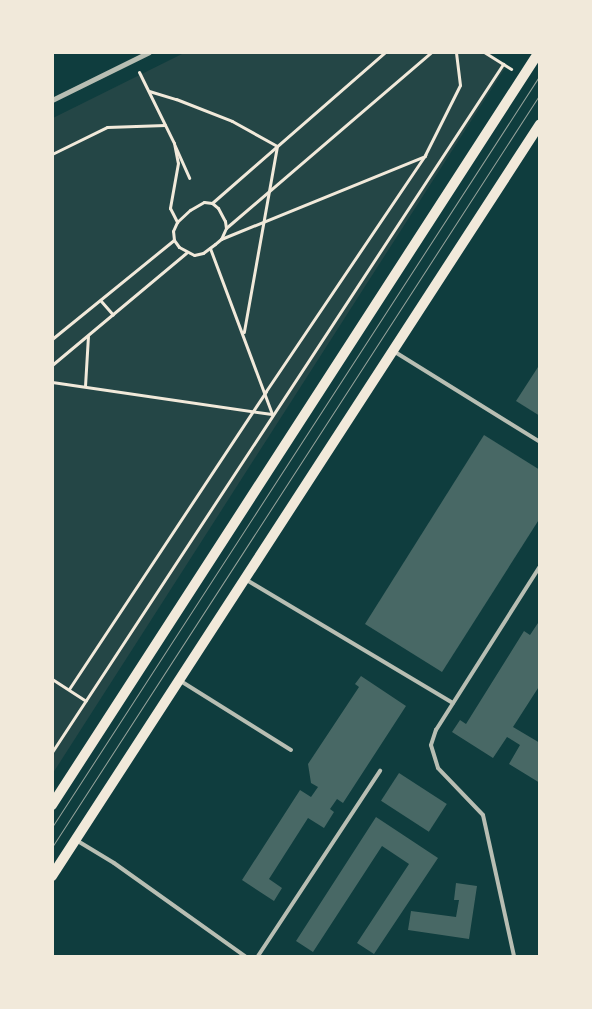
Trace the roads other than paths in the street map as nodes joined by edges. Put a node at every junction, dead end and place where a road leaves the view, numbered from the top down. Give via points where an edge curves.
1 (149, 52) edge
2 (539, 52) edge
3 (52, 100) edge
4 (540, 124) edge
5 (393, 351) junction
6 (540, 442) edge
7 (540, 566) edge
8 (245, 579) junction
9 (179, 680) junction
10 (452, 703) junction
11 (291, 750) dead end
12 (380, 771) dead end
13 (52, 805) edge
14 (76, 840) junction
15 (52, 876) edge
16 (245, 956) edge
17 (258, 956) edge
18 (514, 956) edge

1 - 3 street
2 - 13 main road
4 - 5 main road
5 - 6 lane
5 - 8 main road
7 - 10 lane
8 - 9 main road
8 - 10 lane
9 - 11 lane
9 - 14 main road
10 - 18 lane via 436,730 431,745 432,755 438,768 483,815
12 - 17 lane
14 - 15 main road
14 - 16 lane via 114,863

